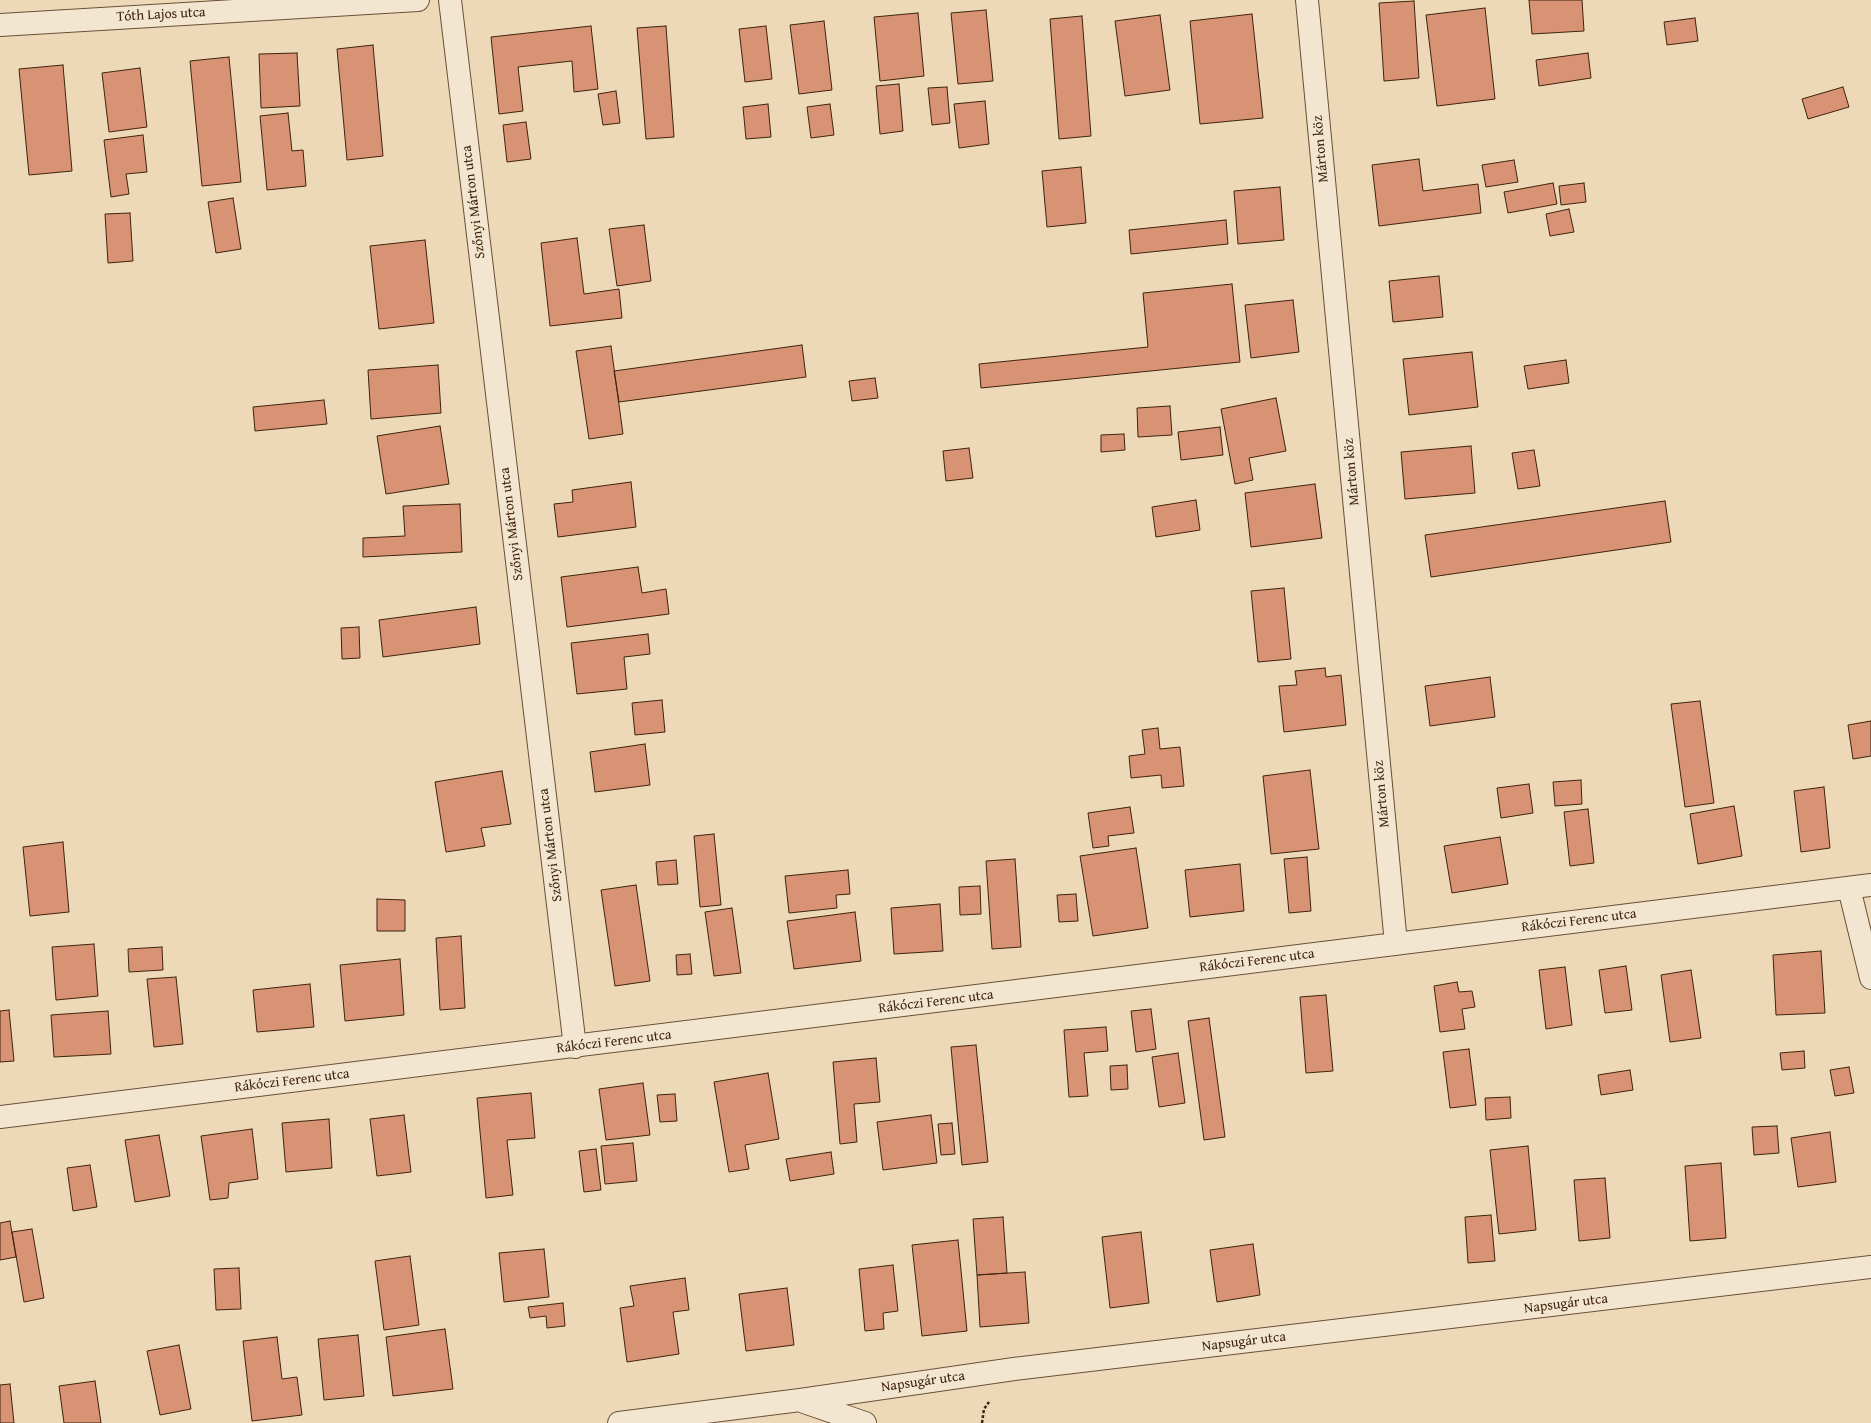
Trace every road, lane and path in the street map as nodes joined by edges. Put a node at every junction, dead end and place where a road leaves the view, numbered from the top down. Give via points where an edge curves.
1 (418, 0) edge
2 (450, 0) edge
3 (1307, 0) edge
4 (0, 25) edge
5 (1871, 886) edge
6 (1849, 888) junction
7 (1396, 944) junction
8 (1871, 978) edge
9 (575, 1047) junction
10 (0, 1117) edge
11 (1871, 1267) edge
12 (800, 1400) junction
13 (619, 1423) edge
14 (865, 1423) edge

1 - 4 street, Tóth Lajos utca
2 - 9 street, Szőnyi Márton utca
3 - 7 street, Márton köz
5 - 6 street, Rákóczi Ferenc utca
6 - 7 street, Rákóczi Ferenc utca
6 - 8 street
7 - 9 street, Rákóczi Ferenc utca
9 - 10 street, Rákóczi Ferenc utca
11 - 12 street, Napsugár utca via 1014,1369
12 - 13 street, Napsugár utca
12 - 14 street

